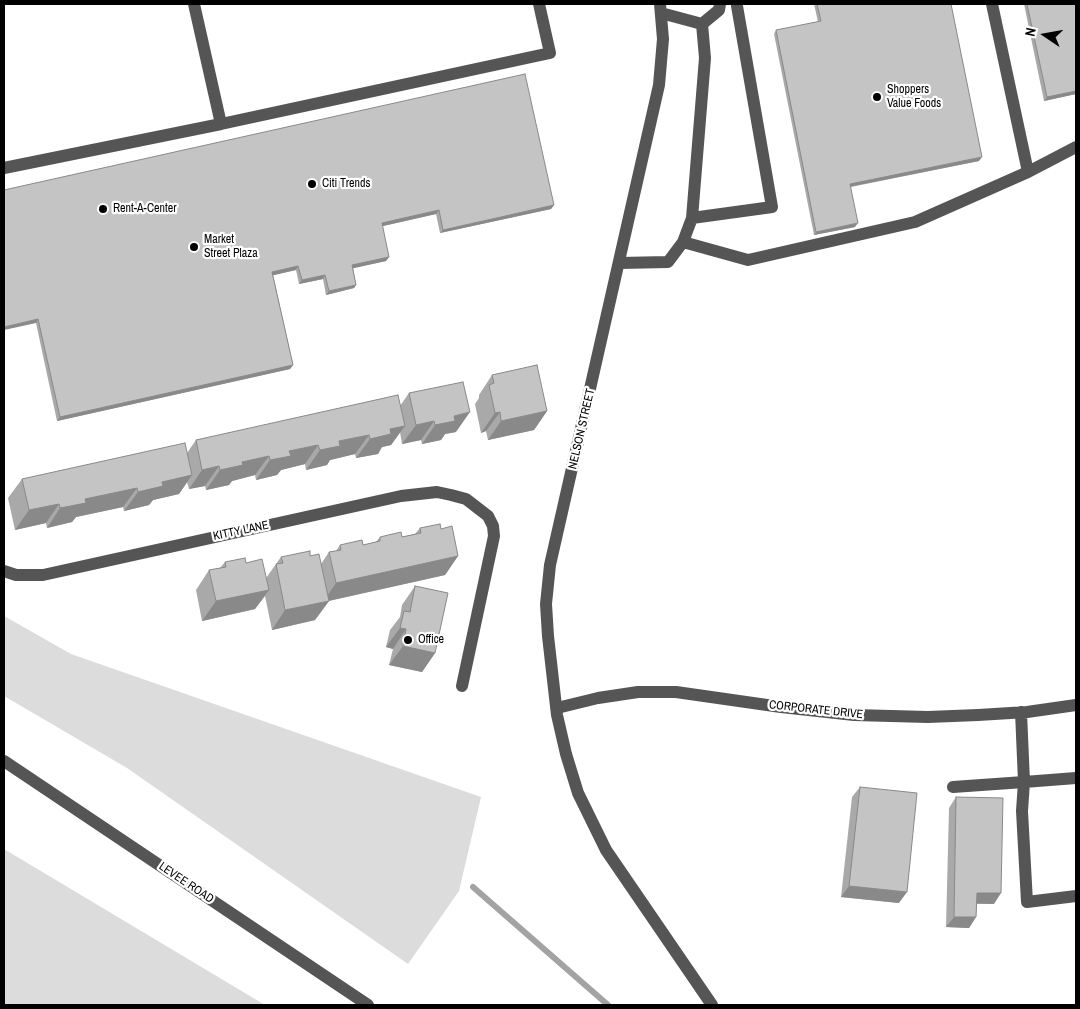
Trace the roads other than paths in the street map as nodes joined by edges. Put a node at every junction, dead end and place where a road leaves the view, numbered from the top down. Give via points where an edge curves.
1 (194, 4) edge
2 (539, 4) edge
3 (992, 4) edge
4 (741, 5) edge
5 (719, 7) edge
6 (660, 8) edge
7 (702, 24) junction
8 (221, 124) junction
9 (1076, 147) edge
10 (4, 168) edge
11 (1028, 172) junction
12 (692, 218) junction
13 (683, 242) junction
14 (620, 263) junction
15 (4, 571) edge
16 (462, 686) dead end
17 (1076, 705) edge
18 (557, 708) junction
19 (1021, 712) junction
20 (4, 761) edge
21 (1076, 778) edge
22 (1024, 782) junction
23 (953, 787) dead end
24 (1076, 896) edge
25 (368, 1005) edge
26 (712, 1005) edge

1 - 8 street
2 - 8 street via 550,53
3 - 11 street
4 - 5 street
4 - 12 street via 772,207
5 - 7 street
6 - 7 street
6 - 14 street, NELSON STREET via 663,39 659,85
7 - 12 street via 705,58
8 - 10 street
9 - 11 street
11 - 13 street via 915,222 748,260
12 - 13 street
13 - 14 street via 668,262
14 - 18 street, NELSON STREET via 550,565 547,628
15 - 16 street, KITTY LANE via 16,575 43,575 401,496 437,492 452,495 466,500 488,516 494,536
17 - 19 street, CORPORATE DRIVE
18 - 19 street, CORPORATE DRIVE via 638,692 676,692 854,715 928,717
18 - 26 street, NELSON STREET via 578,794 606,850
19 - 22 street
20 - 25 street, LEVEE ROAD
21 - 22 street
22 - 23 street
22 - 24 street via 1022,811 1027,902

